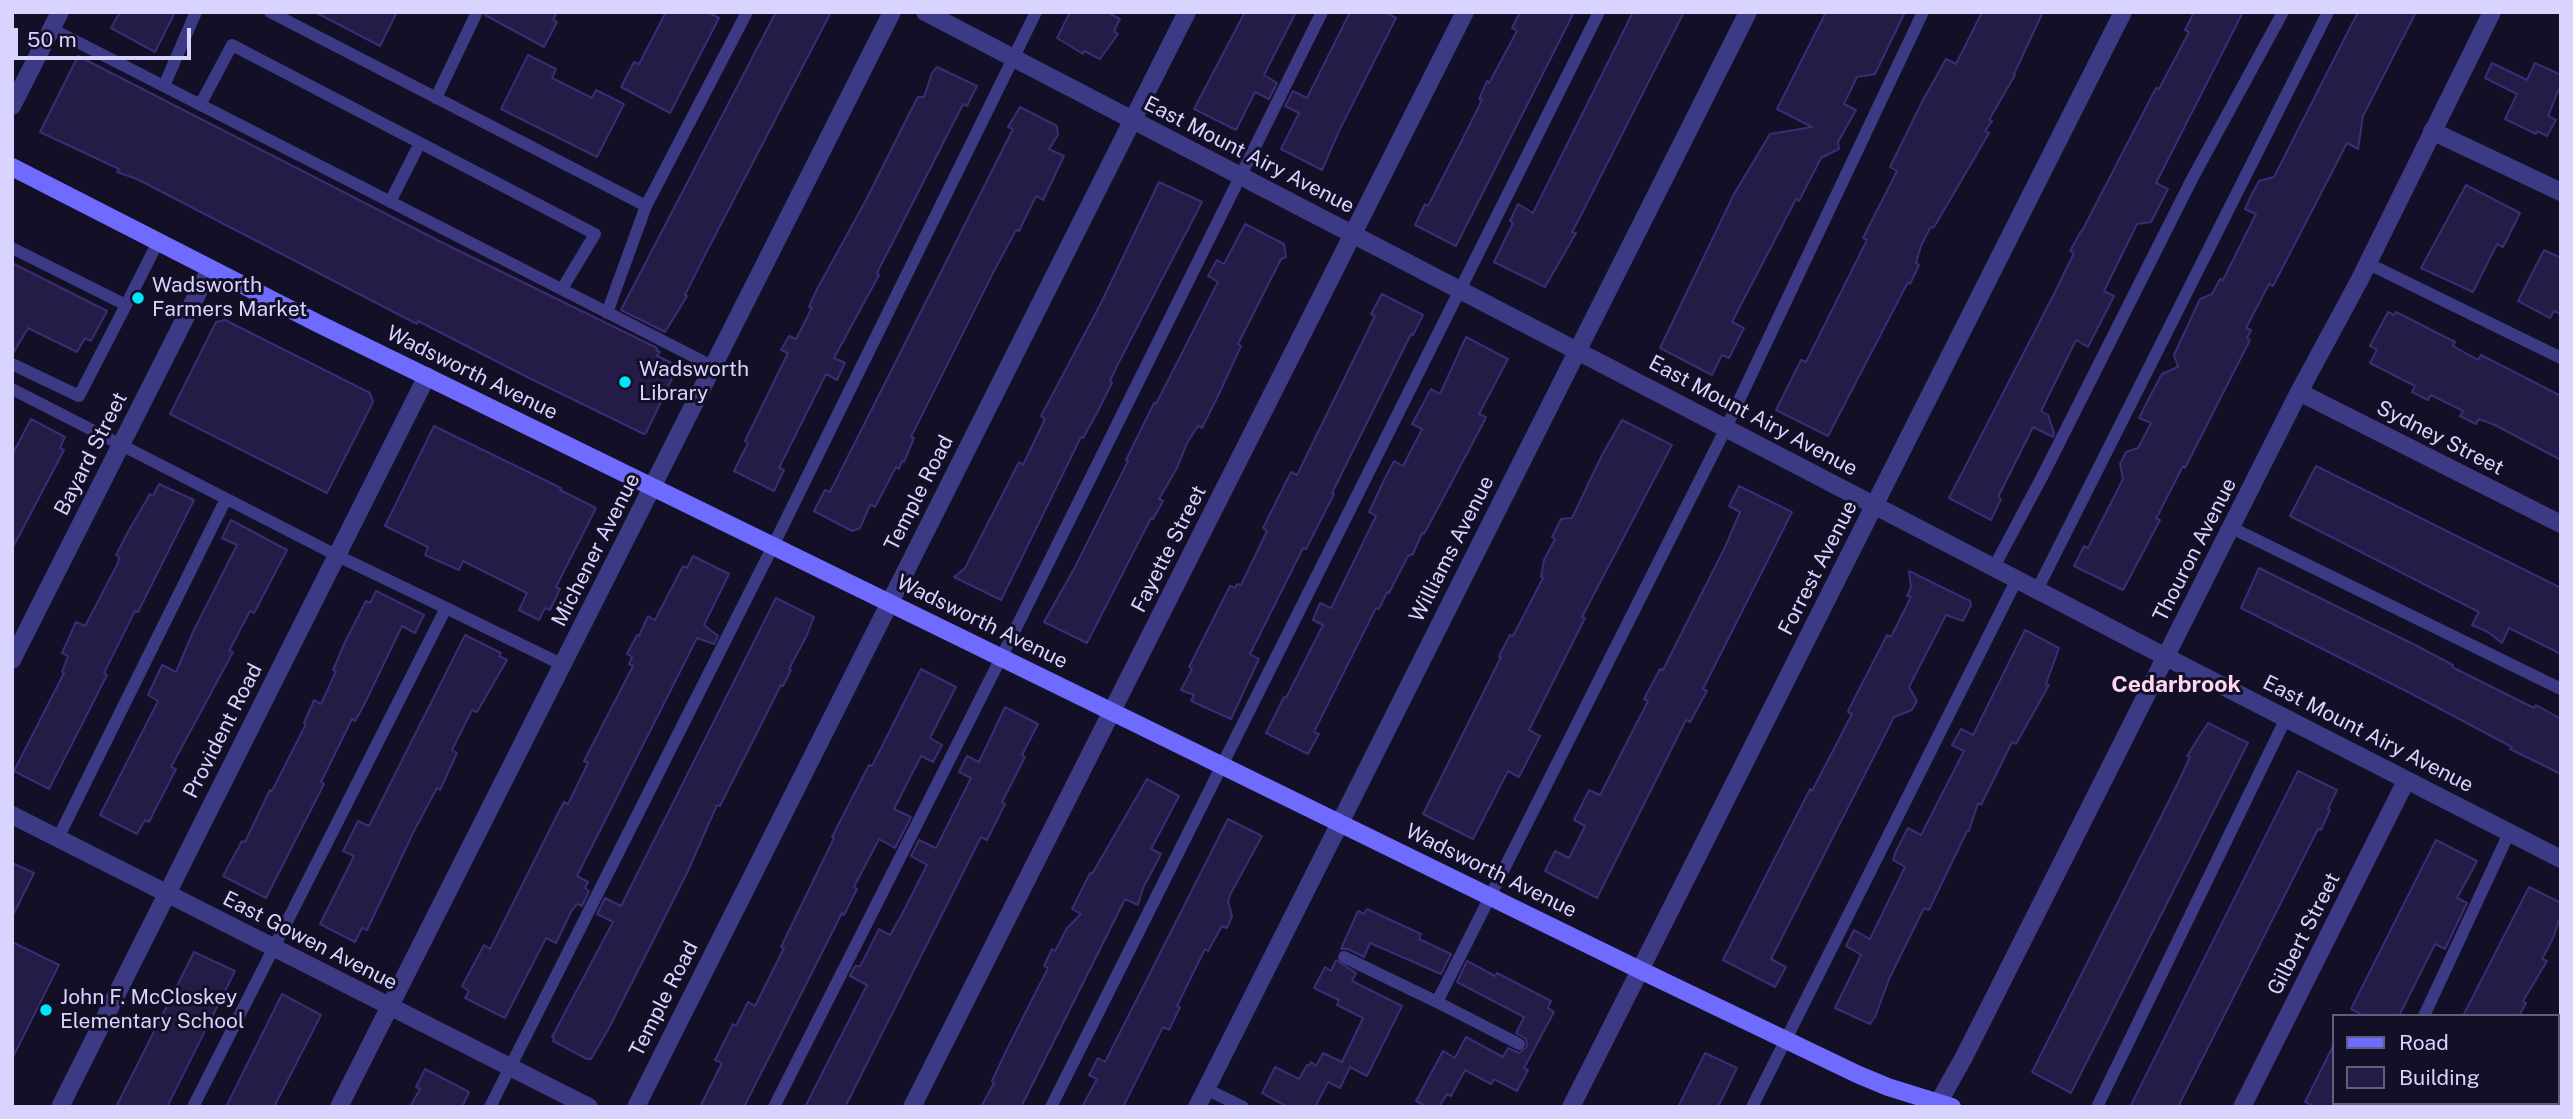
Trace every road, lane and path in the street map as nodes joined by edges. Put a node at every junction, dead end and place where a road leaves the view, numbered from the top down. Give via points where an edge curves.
1 (60, 12) edge
2 (196, 12) edge
3 (270, 12) edge
4 (477, 12) edge
5 (747, 12) edge
6 (892, 12) edge
7 (925, 12) edge
8 (1035, 12) edge
9 (1187, 12) edge
10 (1322, 12) edge
11 (1465, 12) edge
12 (1600, 12) edge
13 (1748, 12) edge
14 (1923, 12) edge
15 (2123, 12) edge
16 (2283, 12) edge
17 (2328, 12) edge
18 (2493, 12) edge
19 (52, 29) junction
20 (1013, 57) junction
21 (164, 86) junction
22 (436, 98) junction
23 (200, 105) junction
24 (12, 106) edge
25 (1132, 121) junction
26 (2432, 131) junction
27 (420, 143) junction
28 (12, 167) edge
29 (1240, 175) junction
30 (2561, 192) edge
31 (390, 202) junction
32 (646, 206) junction
33 (1353, 234) junction
34 (158, 242) junction
35 (12, 248) edge
36 (2367, 263) junction
37 (210, 270) junction
38 (562, 289) junction
39 (1460, 290) junction
40 (126, 305) junction
41 (607, 313) junction
42 (1579, 350) junction
43 (2561, 358) edge
44 (12, 364) edge
45 (714, 367) junction
46 (427, 376) junction
47 (12, 389) edge
48 (2300, 392) junction
49 (1726, 428) junction
50 (121, 445) junction
51 (653, 486) junction
52 (226, 499) junction
53 (1875, 505) junction
54 (2561, 524) edge
55 (2232, 528) junction
56 (773, 545) junction
57 (338, 556) junction
58 (1994, 567) junction
59 (2017, 579) junction
60 (2038, 590) junction
61 (889, 603) junction
62 (446, 608) junction
63 (1002, 657) junction
64 (2166, 657) junction
65 (12, 660) edge
66 (563, 665) junction
67 (2561, 689) edge
68 (1113, 711) junction
69 (2286, 718) junction
70 (1223, 766) junction
71 (2406, 781) junction
72 (12, 815) edge
73 (1340, 822) junction
74 (2510, 831) junction
75 (58, 838) junction
76 (2561, 859) edge
77 (166, 893) junction
78 (1490, 896) junction
79 (274, 950) junction
80 (1344, 957) dead end
81 (1640, 970) junction
82 (1437, 1002) junction
83 (390, 1007) junction
84 (2425, 1014) edge
85 (1786, 1040) junction
86 (1519, 1044) dead end
87 (510, 1067) junction
88 (1206, 1089) junction
89 (1942, 1105) edge
90 (60, 1107) edge
91 (193, 1107) edge
92 (339, 1107) edge
93 (490, 1107) edge
94 (589, 1107) edge
95 (636, 1107) edge
96 (774, 1107) edge
97 (912, 1107) edge
98 (1051, 1107) edge
99 (1197, 1107) edge
100 (1243, 1107) edge
101 (1572, 1107) edge
102 (1752, 1107) edge
103 (2098, 1107) edge
104 (2242, 1107) edge

1 - 19 street
2 - 21 lane
3 - 22 lane
4 - 22 lane
5 - 32 lane
6 - 45 street, Michener Avenue
7 - 20 street, East Mount Airy Avenue
8 - 20 lane
9 - 25 street, Temple Road
10 - 29 lane
11 - 33 street, Fayette Street
12 - 39 lane
13 - 42 street, Williams Avenue
14 - 49 lane
15 - 53 street, Forrest Avenue
16 - 58 lane via 2192,179
17 - 60 lane
18 - 26 street, Thouron Avenue
19 - 21 lane
19 - 24 street
20 - 25 street, East Mount Airy Avenue
20 - 56 lane
21 - 23 lane
22 - 32 lane
23 - 27 lane via 232,45
23 - 31 lane
25 - 29 street, East Mount Airy Avenue
25 - 61 street, Temple Road
26 - 30 street
26 - 36 street, Thouron Avenue
27 - 31 lane
27 - 38 lane via 595,234
28 - 34 main road, Wadsworth Avenue
29 - 33 street, East Mount Airy Avenue
29 - 63 lane
31 - 38 lane
32 - 41 lane
33 - 39 street, East Mount Airy Avenue
33 - 68 street, Fayette Street
34 - 37 main road, Wadsworth Avenue
34 - 40 lane
35 - 40 lane
36 - 43 lane
36 - 48 street, Thouron Avenue
37 - 46 main road, Wadsworth Avenue
37 - 50 street, Bayard Street
38 - 41 lane
39 - 42 street, East Mount Airy Avenue
39 - 70 lane
40 - 44 lane via 79,396
41 - 45 lane
42 - 49 street, East Mount Airy Avenue
42 - 73 street, Williams Avenue
45 - 51 street, Michener Avenue
46 - 51 main road, Wadsworth Avenue
46 - 57 street, Provident Road
47 - 50 lane
48 - 54 street, Sydney Street
48 - 55 street, Thouron Avenue
49 - 53 street, East Mount Airy Avenue
49 - 78 lane
50 - 52 lane
50 - 65 street, Bayard Street
51 - 56 main road, Wadsworth Avenue
51 - 66 street, Michener Avenue
52 - 57 lane
52 - 75 lane
53 - 58 street, East Mount Airy Avenue
53 - 81 street, Forrest Avenue
55 - 64 street, Thouron Avenue
55 - 67 lane
56 - 61 main road, Wadsworth Avenue
56 - 87 lane
57 - 62 lane
57 - 77 street, Provident Road
58 - 59 street, East Mount Airy Avenue
59 - 60 street, East Mount Airy Avenue
59 - 85 lane
60 - 64 street, East Mount Airy Avenue
61 - 63 main road, Wadsworth Avenue
61 - 95 street, Temple Road
62 - 66 lane
62 - 79 lane
63 - 68 main road, Wadsworth Avenue
63 - 96 lane
64 - 69 street, East Mount Airy Avenue
64 - 89 street, Thouron Avenue
66 - 83 street, Michener Avenue
68 - 70 main road, Wadsworth Avenue
68 - 97 street, Fayette Street
69 - 71 street, East Mount Airy Avenue
69 - 103 lane
70 - 73 main road, Wadsworth Avenue
70 - 98 lane
71 - 74 street, East Mount Airy Avenue
71 - 104 street, Gilbert Street
72 - 75 street, East Gowen Avenue
73 - 78 main road, Wadsworth Avenue
73 - 88 street, Williams Avenue
74 - 76 street, East Mount Airy Avenue
74 - 84 lane
75 - 77 street, East Gowen Avenue
77 - 79 street, East Gowen Avenue
77 - 90 street, Provident Road
78 - 81 main road, Wadsworth Avenue
78 - 82 lane
79 - 83 street, East Gowen Avenue
79 - 91 lane
80 - 82 lane
81 - 85 main road, Wadsworth Avenue
81 - 101 street, Forrest Avenue
82 - 86 lane
83 - 87 street, East Gowen Avenue
83 - 92 street, Michener Avenue
85 - 89 main road, Wadsworth Avenue via 1869,1079
85 - 102 lane
87 - 93 lane
87 - 94 street, East Gowen Avenue
88 - 99 street, Williams Avenue
88 - 100 lane

